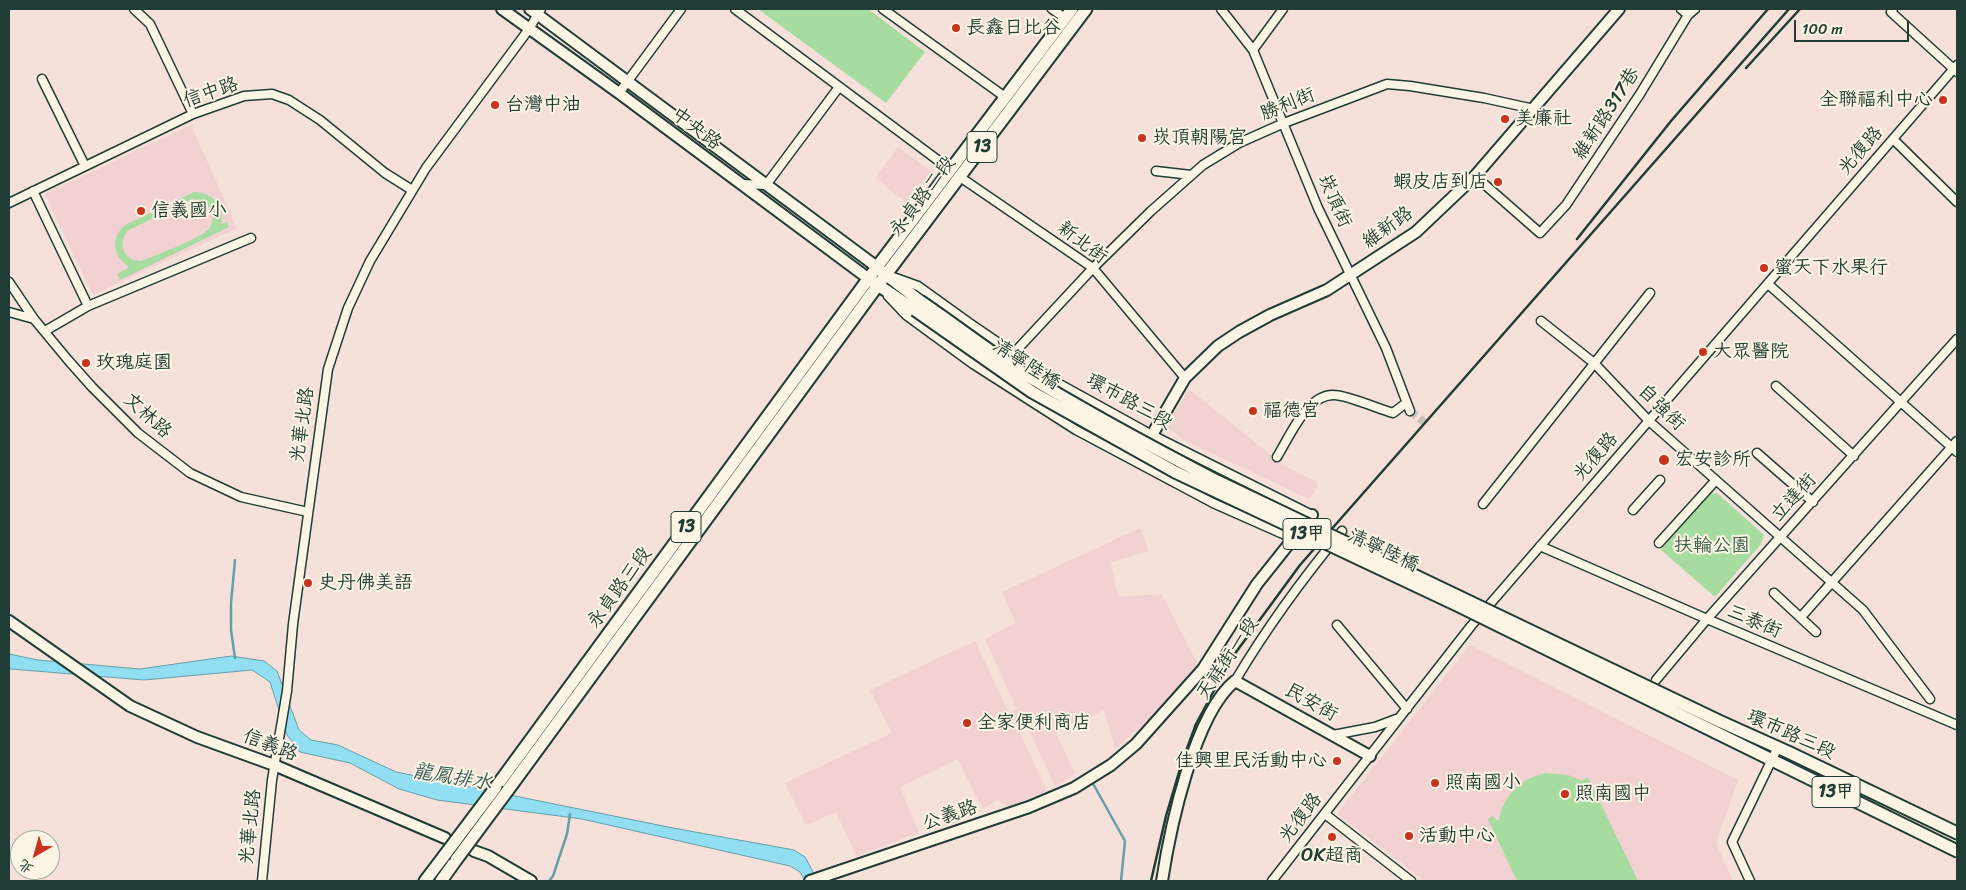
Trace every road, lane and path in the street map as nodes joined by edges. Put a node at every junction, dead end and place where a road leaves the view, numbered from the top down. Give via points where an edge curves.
1 (134, 9) edge
2 (502, 9) edge
3 (681, 9) edge
4 (735, 9) edge
5 (883, 9) edge
6 (1052, 9) edge
7 (1086, 9) edge
8 (1221, 9) edge
9 (1283, 9) edge
10 (1619, 9) edge
11 (1681, 9) edge
12 (1695, 9) edge
13 (1892, 10) edge
14 (536, 11) edge
15 (895, 12) edge
16 (1068, 13) edge
17 (1688, 15) junction
18 (529, 28) junction
19 (1253, 50) junction
20 (1038, 62) junction
21 (1956, 69) edge
22 (42, 79) dead end
23 (628, 82) junction
24 (839, 87) junction
25 (619, 93) junction
26 (1005, 97) junction
27 (1534, 110) junction
28 (193, 114) junction
29 (1284, 124) junction
30 (1893, 139) junction
31 (85, 166) junction
32 (1156, 171) dead end
33 (955, 173) junction
34 (1190, 175) junction
35 (1475, 176) junction
36 (740, 184) junction
37 (766, 185) junction
38 (412, 190) junction
39 (33, 191) junction
40 (1957, 202) edge
41 (9, 203) edge
42 (251, 238) dead end
43 (1093, 268) junction
44 (881, 271) junction
45 (1351, 275) junction
46 (9, 282) edge
47 (873, 282) junction
48 (1768, 284) junction
49 (1650, 293) dead end
50 (88, 306) junction
51 (918, 306) junction
52 (9, 312) edge
53 (34, 319) junction
54 (1541, 322) dead end
55 (44, 331) junction
56 (1957, 339) edge
57 (1013, 354) junction
58 (1594, 363) junction
59 (1185, 378) junction
60 (1776, 386) dead end
61 (1901, 402) junction
62 (1120, 418) junction
63 (1649, 421) junction
64 (1152, 435) junction
65 (1957, 441) edge
66 (1106, 446) junction
67 (1954, 450) edge
68 (1757, 453) dead end
69 (1854, 456) junction
70 (1277, 457) dead end
71 (1660, 480) dead end
72 (1716, 480) junction
73 (1813, 502) junction
74 (1483, 504) dead end
75 (1633, 510) dead end
76 (308, 512) junction
77 (1312, 514) joint
78 (1342, 531) dead end
79 (1782, 537) junction
80 (1292, 538) junction
81 (1659, 543) dead end
82 (1540, 546) junction
83 (1832, 582) junction
84 (1774, 593) dead end
85 (1801, 617) junction
86 (1707, 619) junction
87 (9, 621) edge
88 (1336, 625) dead end
89 (1816, 632) dead end
90 (1656, 680) dead end
91 (1235, 681) junction
92 (1930, 699) dead end
93 (1407, 709) junction
94 (1399, 718) junction
95 (1957, 725) edge
96 (1717, 727) junction
97 (1333, 735) junction
98 (1778, 747) junction
99 (1370, 756) junction
100 (1772, 761) junction
101 (274, 766) junction
102 (1324, 814) junction
103 (1957, 833) edge
104 (445, 838) dead end
105 (1957, 850) edge
106 (474, 851) dead end
107 (262, 881) edge
108 (425, 881) edge
109 (441, 881) edge
110 (531, 881) edge
111 (810, 881) edge
112 (1162, 881) edge
113 (1272, 881) edge
114 (1411, 881) edge
115 (1750, 881) edge

1 - 28 street via 150,24
2 - 18 street, 中央路
3 - 23 street
4 - 24 street, 新北街
5 - 15 street
6 - 16 street
7 - 20 main road, 永貞路二段 / 13
8 - 19 street, 崁頂街
9 - 19 street
10 - 27 street, 維新路
11 - 17 street
12 - 17 street, 維新路317巷
13 - 21 street
14 - 18 street, 光華北路
14 - 23 street, 中央路
15 - 26 street
16 - 20 main road, 永貞路二段 / 13
17 - 35 street, 維新路317巷 via 1566,205 1540,233
18 - 25 street, 中央路
18 - 38 street, 光華北路
19 - 29 street, 崁頂街
20 - 26 main road, 永貞路二段 / 13
20 - 33 main road, 永貞路二段 / 13
21 - 30 street, 光復路
22 - 31 street
23 - 25 street
23 - 37 street, 中央路
24 - 33 street, 新北街
24 - 37 street
25 - 36 street, 中央路
26 - 33 main road, 永貞路二段 / 13
27 - 29 street, 勝利街 via 1484,98 1387,84
27 - 35 street, 維新路
28 - 31 street, 信中路
28 - 38 street, 信中路 via 244,96 272,94 289,100 320,120 385,174
29 - 34 street, 勝利街 via 1240,143
29 - 45 street, 崁頂街 via 1318,208
30 - 40 street
30 - 48 street, 光復路
31 - 39 street, 信中路
32 - 34 street
33 - 43 street, 新北街
33 - 44 main road, 永貞路二段 / 13
34 - 43 street, 勝利街
35 - 45 street, 維新路 via 1416,232
36 - 37 street
36 - 47 street, 中央路
37 - 44 street, 中央路
38 - 76 street, 光華北路 via 370,261 348,308 328,369
39 - 41 street, 信中路
39 - 50 street
42 - 50 street
43 - 57 street, 勝利街
43 - 59 street, 新北街
44 - 47 main road, 永貞路三段 / 13
44 - 51 main road, 13甲
44 - 57 street, 環市路三段 via 918,286
45 - 59 street, 維新路 via 1239,332 1218,346
45 - 70 street, 崁頂街 via 1386,348 1408,407 1393,413 1336,395 1321,396 1311,404
46 - 53 street, 文林路
47 - 51 main road, 13甲
47 - 66 street via 906,315 973,364
47 - 108 main road, 永貞路三段 / 13, bridge
47 - 109 main road, 永貞路三段 / 13, bridge
48 - 61 street
48 - 63 street, 光復路
49 - 58 street
50 - 55 street
51 - 96 main road, 清寧陸橋 / 13甲, bridge via 1103,421
52 - 53 street
53 - 55 street, 文林路
54 - 58 street, 自強街
55 - 76 street, 文林路 via 92,387 138,433 190,473 241,497
56 - 61 street, 立達街
57 - 62 street, 環市路三段
58 - 63 street, 自強街
58 - 74 street
59 - 64 street, 維新路
60 - 69 street
61 - 67 street
61 - 69 street, 立達街
62 - 64 street, 環市路三段
62 - 66 street
63 - 72 street, 自強街
63 - 82 street, 光復路
64 - 77 street, 環市路三段
65 - 67 street
66 - 80 street via 1213,503
67 - 83 street
68 - 73 street
69 - 73 street, 立達街
71 - 75 street
72 - 79 street, 自強街
72 - 81 street
73 - 79 street, 立達街
76 - 101 street, 光華北路 via 287,691
77 - 80 street
78 - 91 street, 天祥街一段
79 - 83 street, 自強街
79 - 86 street, 立達街
80 - 111 street, 公義路 via 1191,683 1136,744 1096,775 1083,784 1029,807
82 - 86 street, 三泰街
82 - 93 street, 光復路 via 1471,626
83 - 85 street
83 - 92 street, 自強街 via 1863,610
84 - 85 street
85 - 89 street
86 - 90 street, 立達街
86 - 95 street, 三泰街
87 - 101 street, 信義路 via 130,706 197,737
88 - 93 street
91 - 97 street, 民安街
91 - 112 street, 天祥街一段 via 1218,700 1195,747 1177,806
93 - 94 street, 光復路
94 - 97 street
94 - 99 street, 光復路
96 - 98 main road, 環市路三段 / 13甲
96 - 100 main road, 環市路三段 / 13甲
97 - 99 street, 民安街
98 - 100 street
98 - 103 main road, 環市路三段 / 13甲
99 - 102 street, 光復路
100 - 105 main road, 環市路三段 / 13甲
100 - 115 street via 1732,842
101 - 104 street, 信義路
101 - 107 street, 光華北路
102 - 113 street, 光復路
102 - 114 street
106 - 110 street

